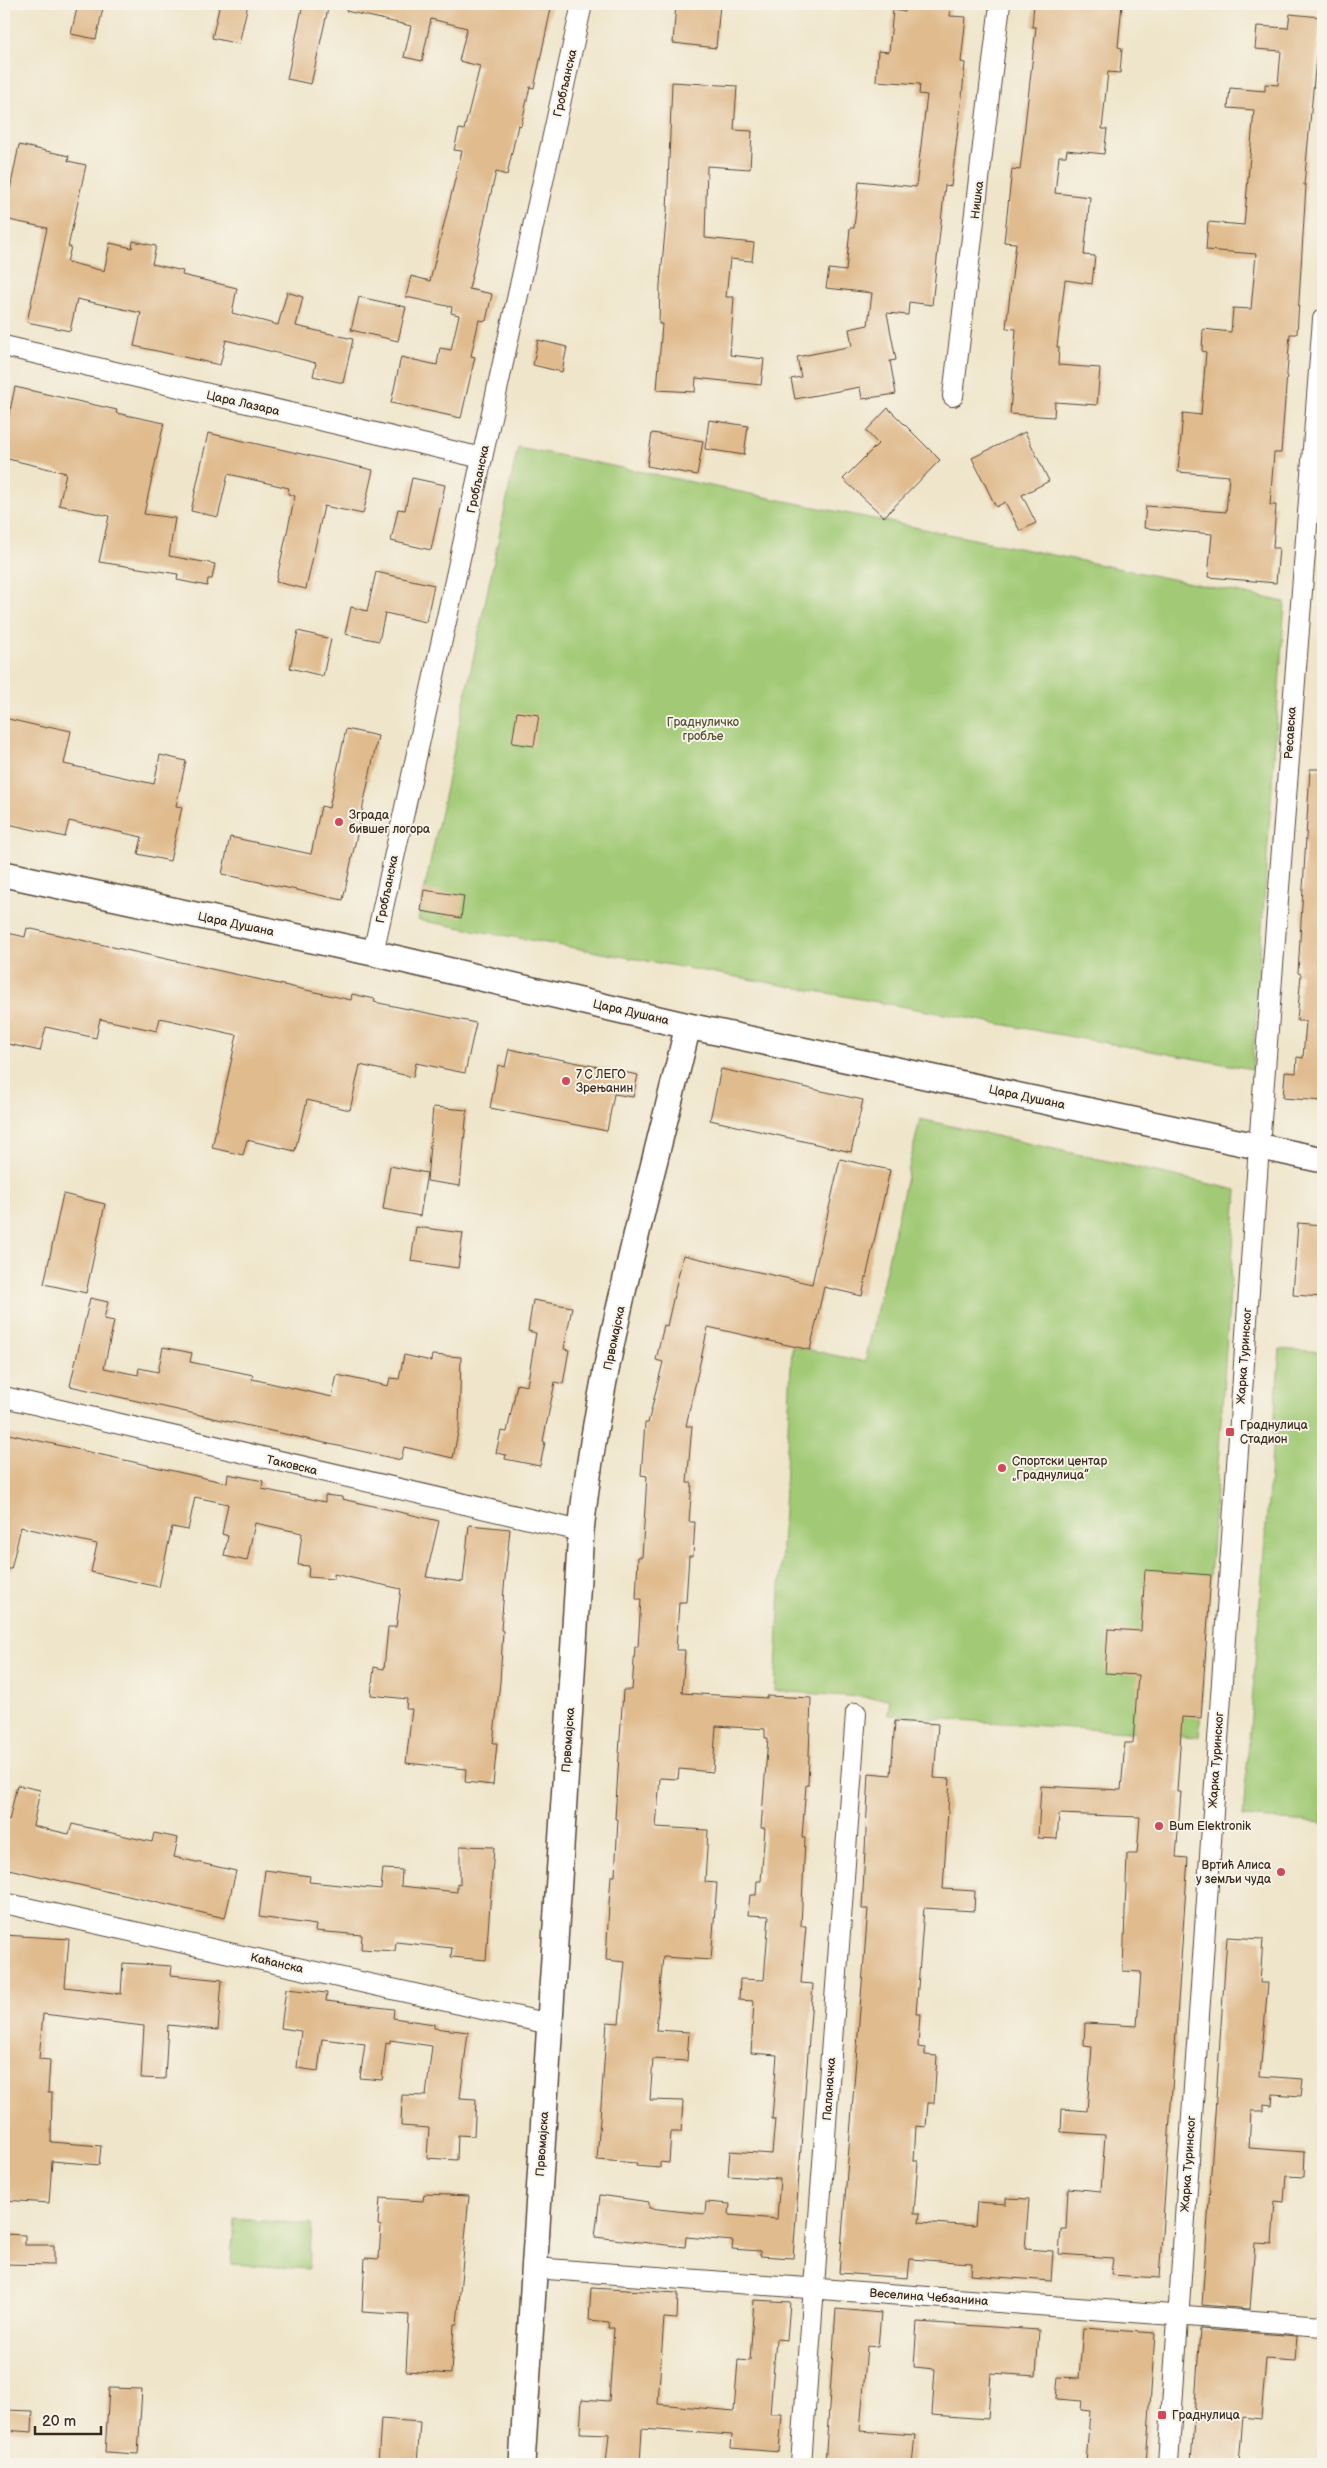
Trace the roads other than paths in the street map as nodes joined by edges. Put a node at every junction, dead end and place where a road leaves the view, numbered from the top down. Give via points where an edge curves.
1 (582, 4) edge
2 (1000, 4) edge
3 (1323, 319) edge
4 (4, 346) edge
5 (953, 396) dead end
6 (482, 458) junction
7 (4, 874) edge
8 (373, 953) junction
9 (688, 1026) junction
10 (1259, 1146) junction
11 (1323, 1160) edge
12 (4, 1397) edge
13 (581, 1531) junction
14 (856, 1713) dead end
15 (4, 1903) edge
16 (550, 2024) junction
17 (534, 2268) junction
18 (814, 2288) junction
19 (1178, 2315) junction
20 (1323, 2326) edge
21 (522, 2464) edge
22 (801, 2464) edge
23 (1168, 2464) edge

1 - 6 street, Гробљанска
2 - 5 street, Нишка
3 - 10 street, Ресавска
4 - 6 street, Цара Лазара
6 - 8 street, Гробљанска
7 - 8 street, Цара Душана
8 - 9 street, Цара Душана
9 - 10 street, Цара Душана
9 - 13 street, Првомајска via 622,1298 587,1473
10 - 11 street, Цара Душана
10 - 19 street, Жарка Туринског
12 - 13 street, Таковска
13 - 16 street, Првомајска
14 - 18 street, Паланачка
15 - 16 street, Каћанска
16 - 17 street, Првомајска
17 - 18 street, Веселина Чебзанина
17 - 21 street, Првомајска
18 - 19 street, Веселина Чебзанина
18 - 22 street, Паланачка
19 - 20 street, Веселина Чебзанина
19 - 23 street, Жарка Туринског

